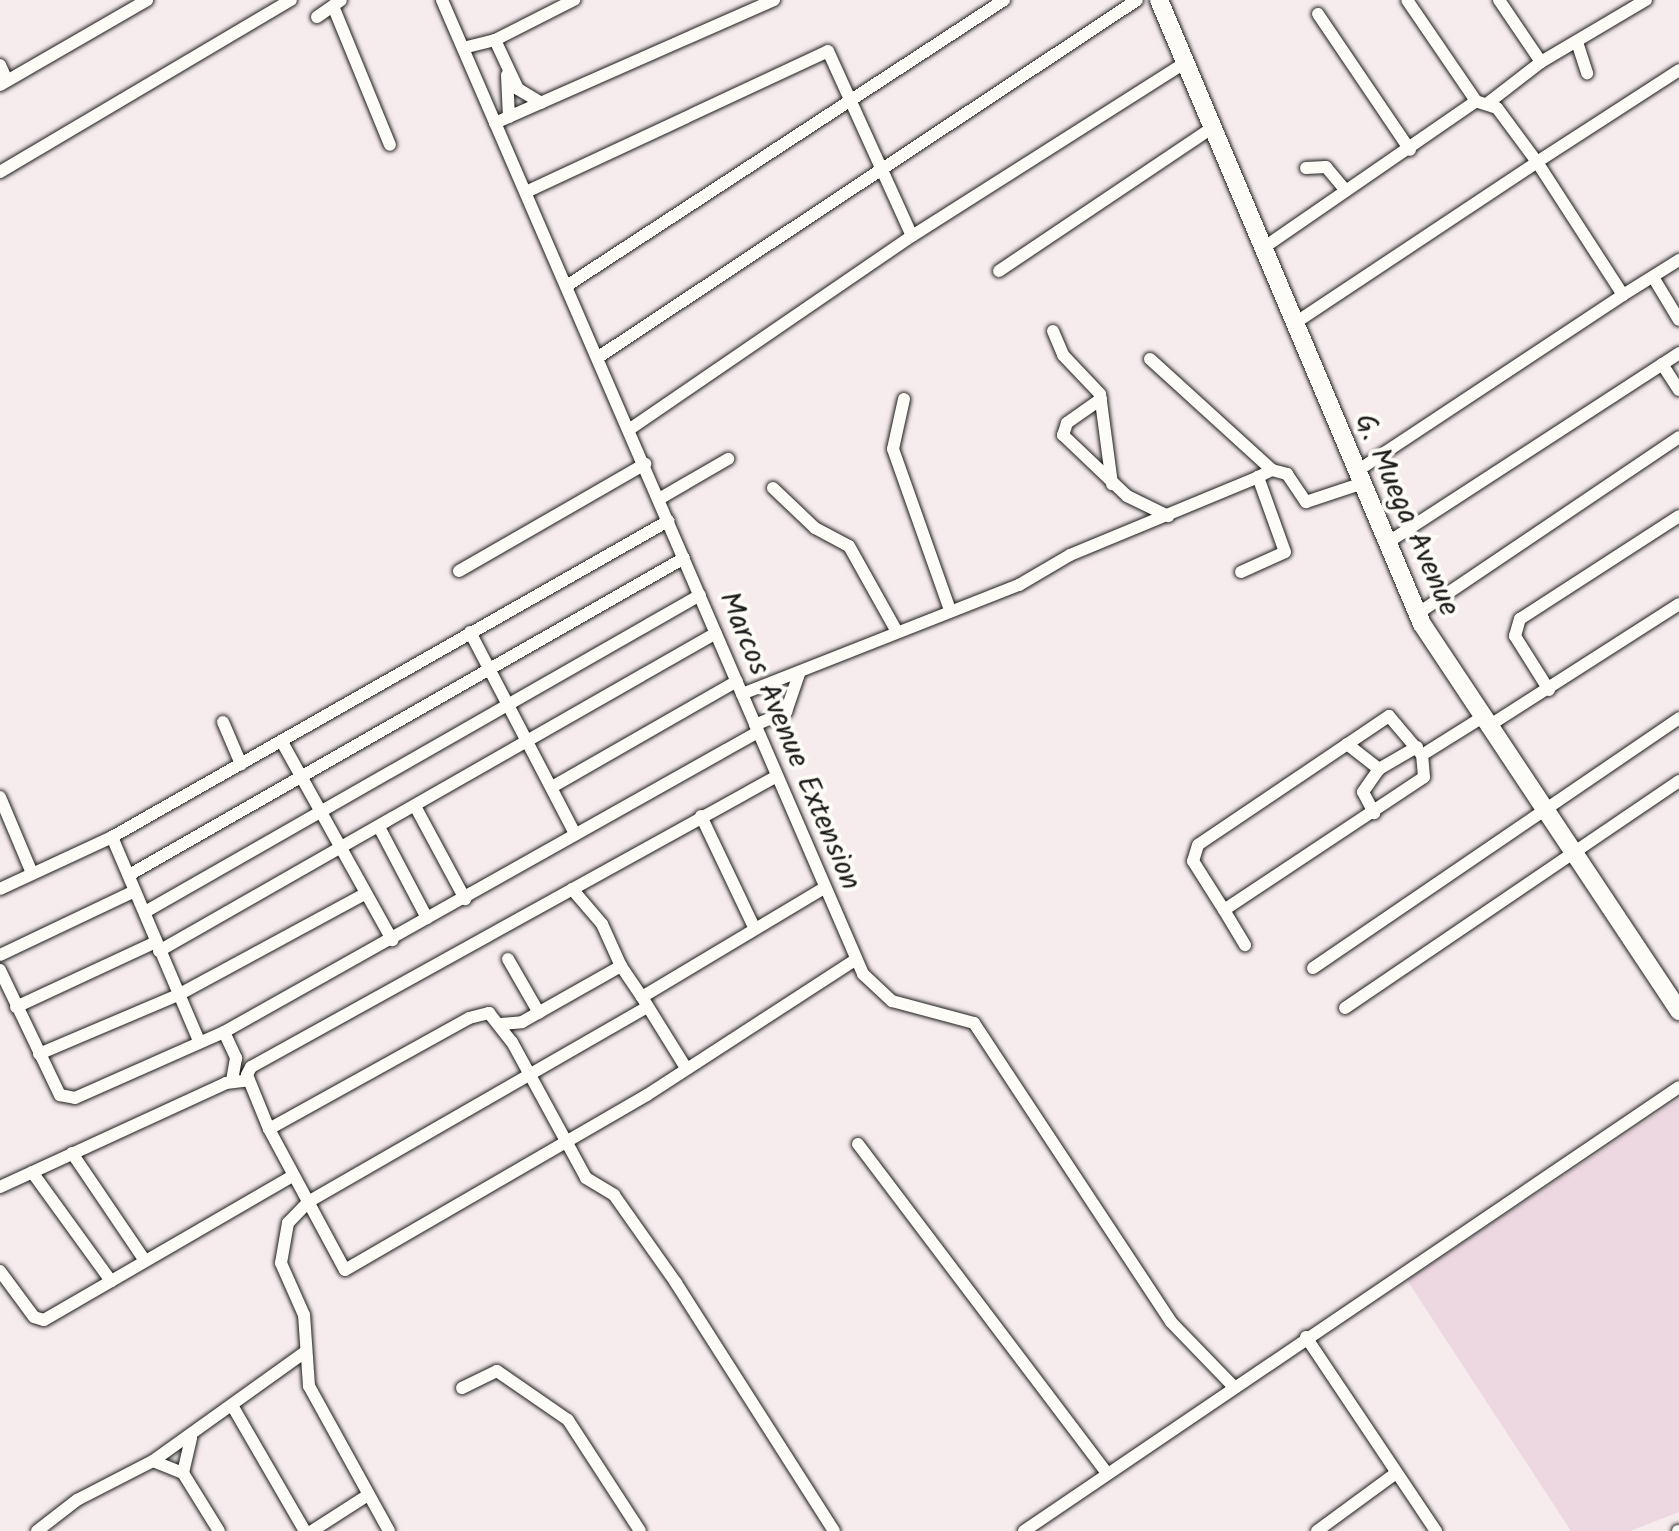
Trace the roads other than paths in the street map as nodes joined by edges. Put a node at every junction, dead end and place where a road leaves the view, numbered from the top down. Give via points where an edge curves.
1 (147, 0) edge
2 (290, 0) edge
3 (442, 0) edge
4 (574, 0) edge
5 (774, 0) edge
6 (1004, 0) edge
7 (1138, 0) edge
8 (1407, 0) edge
9 (1499, 0) edge
10 (1646, 0) edge
11 (1165, 2) edge
12 (337, 3) edge
13 (1318, 14) dead end
14 (316, 17) dead end
15 (496, 40) junction
16 (1576, 42) junction
17 (462, 48) junction
18 (1541, 62) junction
19 (1183, 64) junction
20 (0, 65) edge
21 (506, 68) junction
22 (1679, 70) edge
23 (1587, 73) dead end
24 (4, 83) edge
25 (850, 100) junction
26 (1482, 102) junction
27 (541, 103) junction
28 (509, 117) junction
29 (495, 124) junction
30 (1210, 130) junction
31 (390, 145) dead end
32 (1410, 150) junction
33 (1537, 162) junction
34 (883, 167) junction
35 (1306, 168) dead end
36 (0, 172) edge
37 (526, 192) junction
38 (1346, 192) junction
39 (912, 236) junction
40 (1266, 246) junction
41 (1679, 260) edge
42 (999, 271) dead end
43 (1652, 278) junction
44 (568, 285) junction
45 (1622, 295) junction
46 (1679, 320) edge
47 (1295, 323) junction
48 (1053, 331) dead end
49 (1679, 353) edge
50 (600, 356) junction
51 (1150, 359) dead end
52 (1662, 364) junction
53 (1679, 390) edge
54 (904, 399) dead end
55 (1101, 399) junction
56 (630, 429) junction
57 (1679, 438) edge
58 (728, 458) dead end
59 (645, 464) junction
60 (1265, 474) junction
61 (1359, 477) junction
62 (1112, 484) junction
63 (774, 488) dead end
64 (659, 499) junction
65 (1168, 516) junction
66 (1679, 516) edge
67 (668, 520) junction
68 (1390, 542) junction
69 (684, 558) junction
70 (459, 572) dead end
71 (1241, 572) dead end
72 (700, 595) junction
73 (1679, 604) edge
74 (950, 610) junction
75 (1417, 614) junction
76 (470, 632) junction
77 (897, 632) junction
78 (716, 634) junction
79 (490, 668) junction
80 (799, 674) junction
81 (739, 688) junction
82 (1550, 690) junction
83 (505, 706) junction
84 (1679, 718) edge
85 (223, 722) dead end
86 (1484, 723) junction
87 (757, 728) junction
88 (526, 740) junction
89 (282, 742) junction
90 (1347, 744) junction
91 (1420, 751) junction
92 (242, 764) junction
93 (1378, 769) junction
94 (778, 776) junction
95 (300, 777) junction
96 (1679, 780) edge
97 (552, 787) junction
98 (0, 797) edge
99 (415, 806) junction
100 (1542, 808) junction
101 (1374, 812) junction
102 (320, 813) junction
103 (701, 816) junction
104 (379, 827) junction
105 (576, 834) junction
106 (112, 837) junction
107 (339, 848) junction
108 (1572, 854) junction
109 (32, 873) junction
110 (129, 875) junction
111 (824, 888) junction
112 (0, 889) edge
113 (135, 890) junction
114 (572, 890) junction
115 (366, 894) junction
116 (464, 899) junction
117 (1224, 910) junction
118 (145, 912) junction
119 (427, 918) junction
120 (754, 927) junction
121 (392, 940) junction
122 (158, 946) junction
123 (1245, 946) dead end
124 (0, 955) edge
125 (508, 959) dead end
126 (855, 960) junction
127 (621, 966) junction
128 (1313, 968) dead end
129 (0, 970) edge
130 (3, 988) edge
131 (178, 994) junction
132 (645, 1002) junction
133 (16, 1007) junction
134 (1344, 1008) dead end
135 (1679, 1011) edge
136 (539, 1013) junction
137 (522, 1022) junction
138 (502, 1024) junction
139 (224, 1032) junction
140 (199, 1041) junction
141 (512, 1042) junction
142 (39, 1054) junction
143 (686, 1068) junction
144 (528, 1072) junction
145 (250, 1080) junction
146 (232, 1081) junction
147 (1679, 1087) edge
148 (269, 1129) junction
149 (563, 1135) junction
150 (858, 1144) dead end
151 (72, 1153) junction
152 (32, 1172) junction
153 (292, 1177) junction
154 (0, 1187) edge
155 (308, 1202) junction
156 (145, 1261) junction
157 (0, 1271) edge
158 (112, 1281) junction
159 (1306, 1337) junction
160 (304, 1353) junction
161 (1233, 1386) junction
162 (462, 1388) dead end
163 (233, 1406) junction
164 (194, 1433) junction
165 (153, 1461) junction
166 (182, 1473) junction
167 (1107, 1474) junction
168 (1396, 1474) junction
169 (368, 1495) junction
170 (37, 1531) edge
171 (219, 1531) edge
172 (309, 1531) edge
173 (390, 1531) edge
174 (640, 1531) edge
175 (834, 1531) edge
176 (1024, 1531) edge
177 (1317, 1531) edge
178 (1436, 1531) edge

1 - 24 street
2 - 36 street
3 - 17 street, Marcos Avenue Extension
4 - 15 street
5 - 27 street
6 - 25 street
7 - 34 street
8 - 26 street
9 - 18 street
10 - 16 street
11 - 19 street, G. Muega Avenue
12 - 14 street
12 - 31 street
13 - 32 street
15 - 17 street
15 - 21 street
16 - 18 street
16 - 23 street
17 - 29 street, Marcos Avenue Extension
18 - 26 street
19 - 30 street, G. Muega Avenue
19 - 39 street
20 - 24 street
21 - 27 street via 522,94
21 - 28 street
22 - 33 street
25 - 34 street
25 - 37 street via 828,51
25 - 44 street
26 - 32 street
26 - 33 street
27 - 28 street
28 - 29 street
29 - 37 street, Marcos Avenue Extension
30 - 40 street, G. Muega Avenue
30 - 42 street
32 - 38 street
33 - 45 street
33 - 47 street
34 - 39 street
34 - 50 street
35 - 38 street via 1326,167
37 - 44 street, Marcos Avenue Extension
38 - 40 street
39 - 56 street
40 - 47 street, G. Muega Avenue
41 - 43 street
43 - 45 street
43 - 46 street
44 - 50 street, Marcos Avenue Extension
45 - 61 street
47 - 61 street, G. Muega Avenue
48 - 55 street via 1062,355
49 - 52 street
50 - 56 street, Marcos Avenue Extension
51 - 60 street
52 - 53 street
52 - 68 street
54 - 74 street via 893,449
55 - 62 street
55 - 62 street via 1066,424 1063,435
56 - 59 street, Marcos Avenue Extension
57 - 75 street
58 - 64 street
59 - 64 street, Marcos Avenue Extension
59 - 70 street
60 - 61 street via 1287,474 1306,502
60 - 65 street
60 - 71 street via 1285,552
61 - 68 street, G. Muega Avenue
62 - 65 street
63 - 77 street via 816,528 850,546
64 - 67 street, Marcos Avenue Extension
65 - 74 street
66 - 82 street via 1520,618 1516,636
67 - 69 street, Marcos Avenue Extension
67 - 76 street
68 - 75 street, G. Muega Avenue
69 - 72 street, Marcos Avenue Extension
69 - 79 street
72 - 78 street, Marcos Avenue Extension
72 - 83 street
73 - 82 street
74 - 77 street
75 - 86 street, G. Muega Avenue
76 - 79 street
76 - 89 street
77 - 80 street
78 - 81 street, Marcos Avenue Extension
78 - 88 street
79 - 83 street
79 - 95 street
80 - 81 street
80 - 87 street via 786,712
81 - 87 street, Marcos Avenue Extension
81 - 97 street
82 - 86 street
83 - 88 street
83 - 102 street
84 - 100 street
85 - 92 street
86 - 91 street
86 - 100 street, G. Muega Avenue
87 - 94 street, Marcos Avenue Extension
87 - 105 street
88 - 97 street
88 - 99 street
89 - 92 street
89 - 95 street
90 - 91 street via 1393,716
90 - 93 street
90 - 117 street via 1192,852
91 - 93 street
91 - 101 street via 1427,774
92 - 106 street
93 - 101 street via 1363,792
94 - 103 street
94 - 111 street, Marcos Avenue Extension
95 - 102 street
95 - 110 street
96 - 108 street
97 - 105 street
98 - 109 street
99 - 104 street
99 - 116 street
100 - 108 street, G. Muega Avenue
100 - 128 street
101 - 117 street
102 - 107 street
102 - 118 street
103 - 114 street
103 - 120 street
104 - 107 street
104 - 119 street
105 - 116 street
106 - 109 street
106 - 110 street
107 - 115 street
107 - 122 street
108 - 134 street
108 - 135 street, G. Muega Avenue
109 - 112 street
110 - 113 street
111 - 120 street
111 - 126 street, Marcos Avenue Extension
113 - 118 street
113 - 124 street
114 - 127 street via 602,924
114 - 145 street via 251,1067
115 - 121 street
115 - 131 street
116 - 119 street
117 - 123 street
118 - 122 street
119 - 121 street
120 - 132 street
121 - 139 street
122 - 131 street
122 - 133 street
125 - 136 street
126 - 143 street
126 - 161 street, Marcos Avenue Extension via 869,984 892,1001 974,1022 1171,1322
127 - 132 street
127 - 136 street
129 - 130 street
130 - 133 street
131 - 140 street
131 - 142 street
132 - 143 street
132 - 144 street
133 - 142 street
136 - 137 street
137 - 138 street
137 - 141 street
138 - 141 street
138 - 148 street via 490,1014 476,1015
139 - 140 street
139 - 146 street via 236,1058
140 - 142 street via 72,1098 60,1095
141 - 144 street
143 - 149 street via 577,1134
144 - 149 street
144 - 155 street
145 - 146 street
145 - 148 street
146 - 151 street
147 - 159 street
148 - 153 street
149 - 155 street via 345,1270
149 - 175 street via 586,1178 614,1195 676,1283
150 - 167 street
151 - 152 street
151 - 156 street
152 - 154 street
152 - 158 street
153 - 155 street
153 - 156 street
155 - 160 street via 288,1224 280,1257 304,1315
156 - 158 street
157 - 158 street via 38,1319
159 - 161 street
159 - 168 street
160 - 163 street
160 - 169 street via 313,1396
161 - 167 street
162 - 174 street via 498,1371 568,1420
163 - 164 street
163 - 172 street
164 - 165 street
164 - 166 street
165 - 166 street
165 - 170 street via 78,1500
166 - 171 street
167 - 176 street
168 - 177 street
168 - 178 street
169 - 172 street
169 - 173 street

